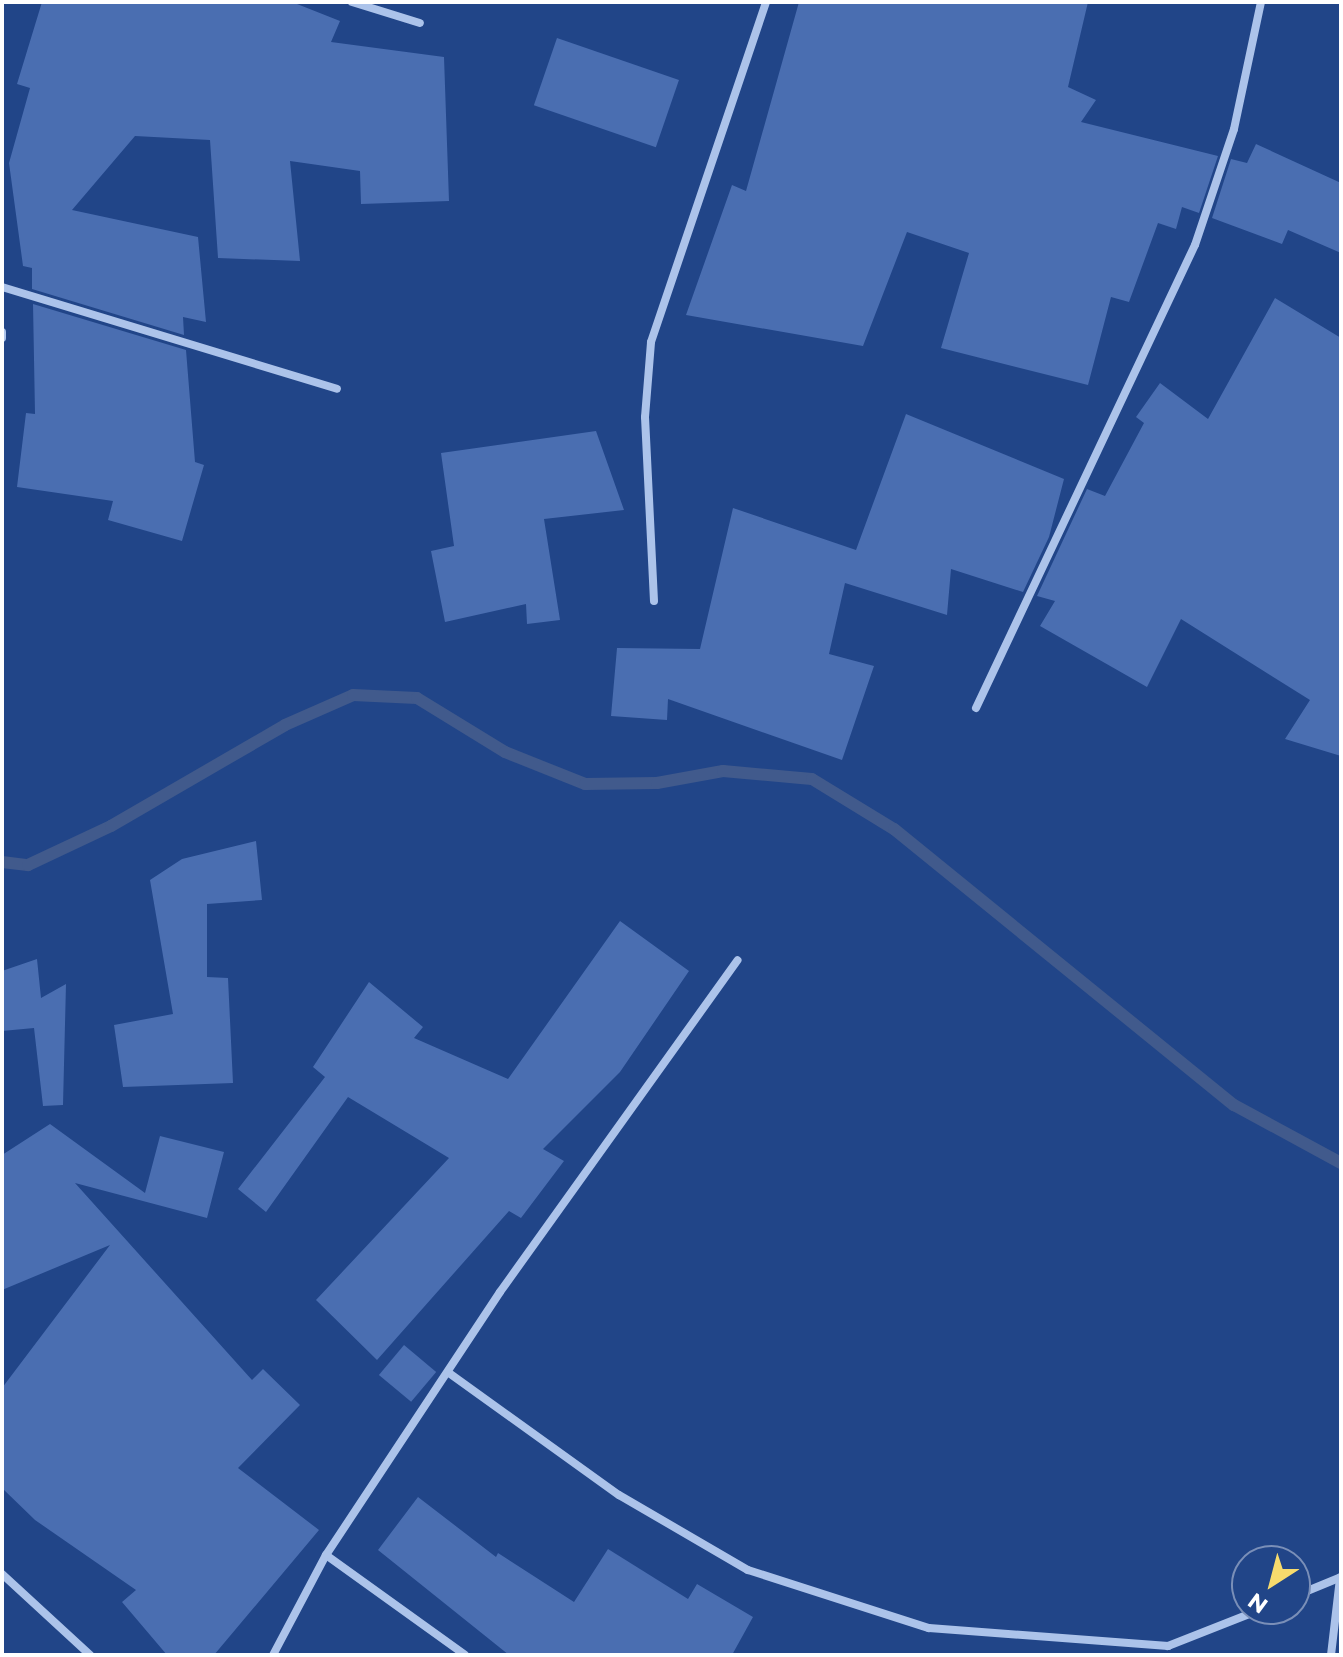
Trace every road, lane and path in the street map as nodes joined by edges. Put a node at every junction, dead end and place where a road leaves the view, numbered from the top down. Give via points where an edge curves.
1 (352, 2) edge
2 (766, 2) edge
3 (1261, 2) edge
4 (420, 23) dead end
5 (2, 287) edge
6 (2, 332) edge
7 (2, 338) edge
8 (337, 389) dead end
9 (654, 601) dead end
10 (976, 708) dead end
11 (738, 960) dead end
12 (449, 1373) junction
13 (326, 1555) junction
14 (2, 1574) edge
15 (1341, 1578) edge
16 (1311, 1590) edge
17 (1231, 1621) edge
18 (90, 1655) edge
19 (273, 1655) edge
20 (465, 1655) edge
21 (1331, 1655) edge

1 - 4 street
2 - 9 street via 651,342 645,417
3 - 10 street via 1234,129 1195,245
5 - 8 street
6 - 7 street
11 - 12 street
12 - 13 street
12 - 17 street via 619,1495 748,1570 929,1628 1168,1646
13 - 19 street
13 - 20 street
14 - 18 street
15 - 16 street
15 - 21 street

